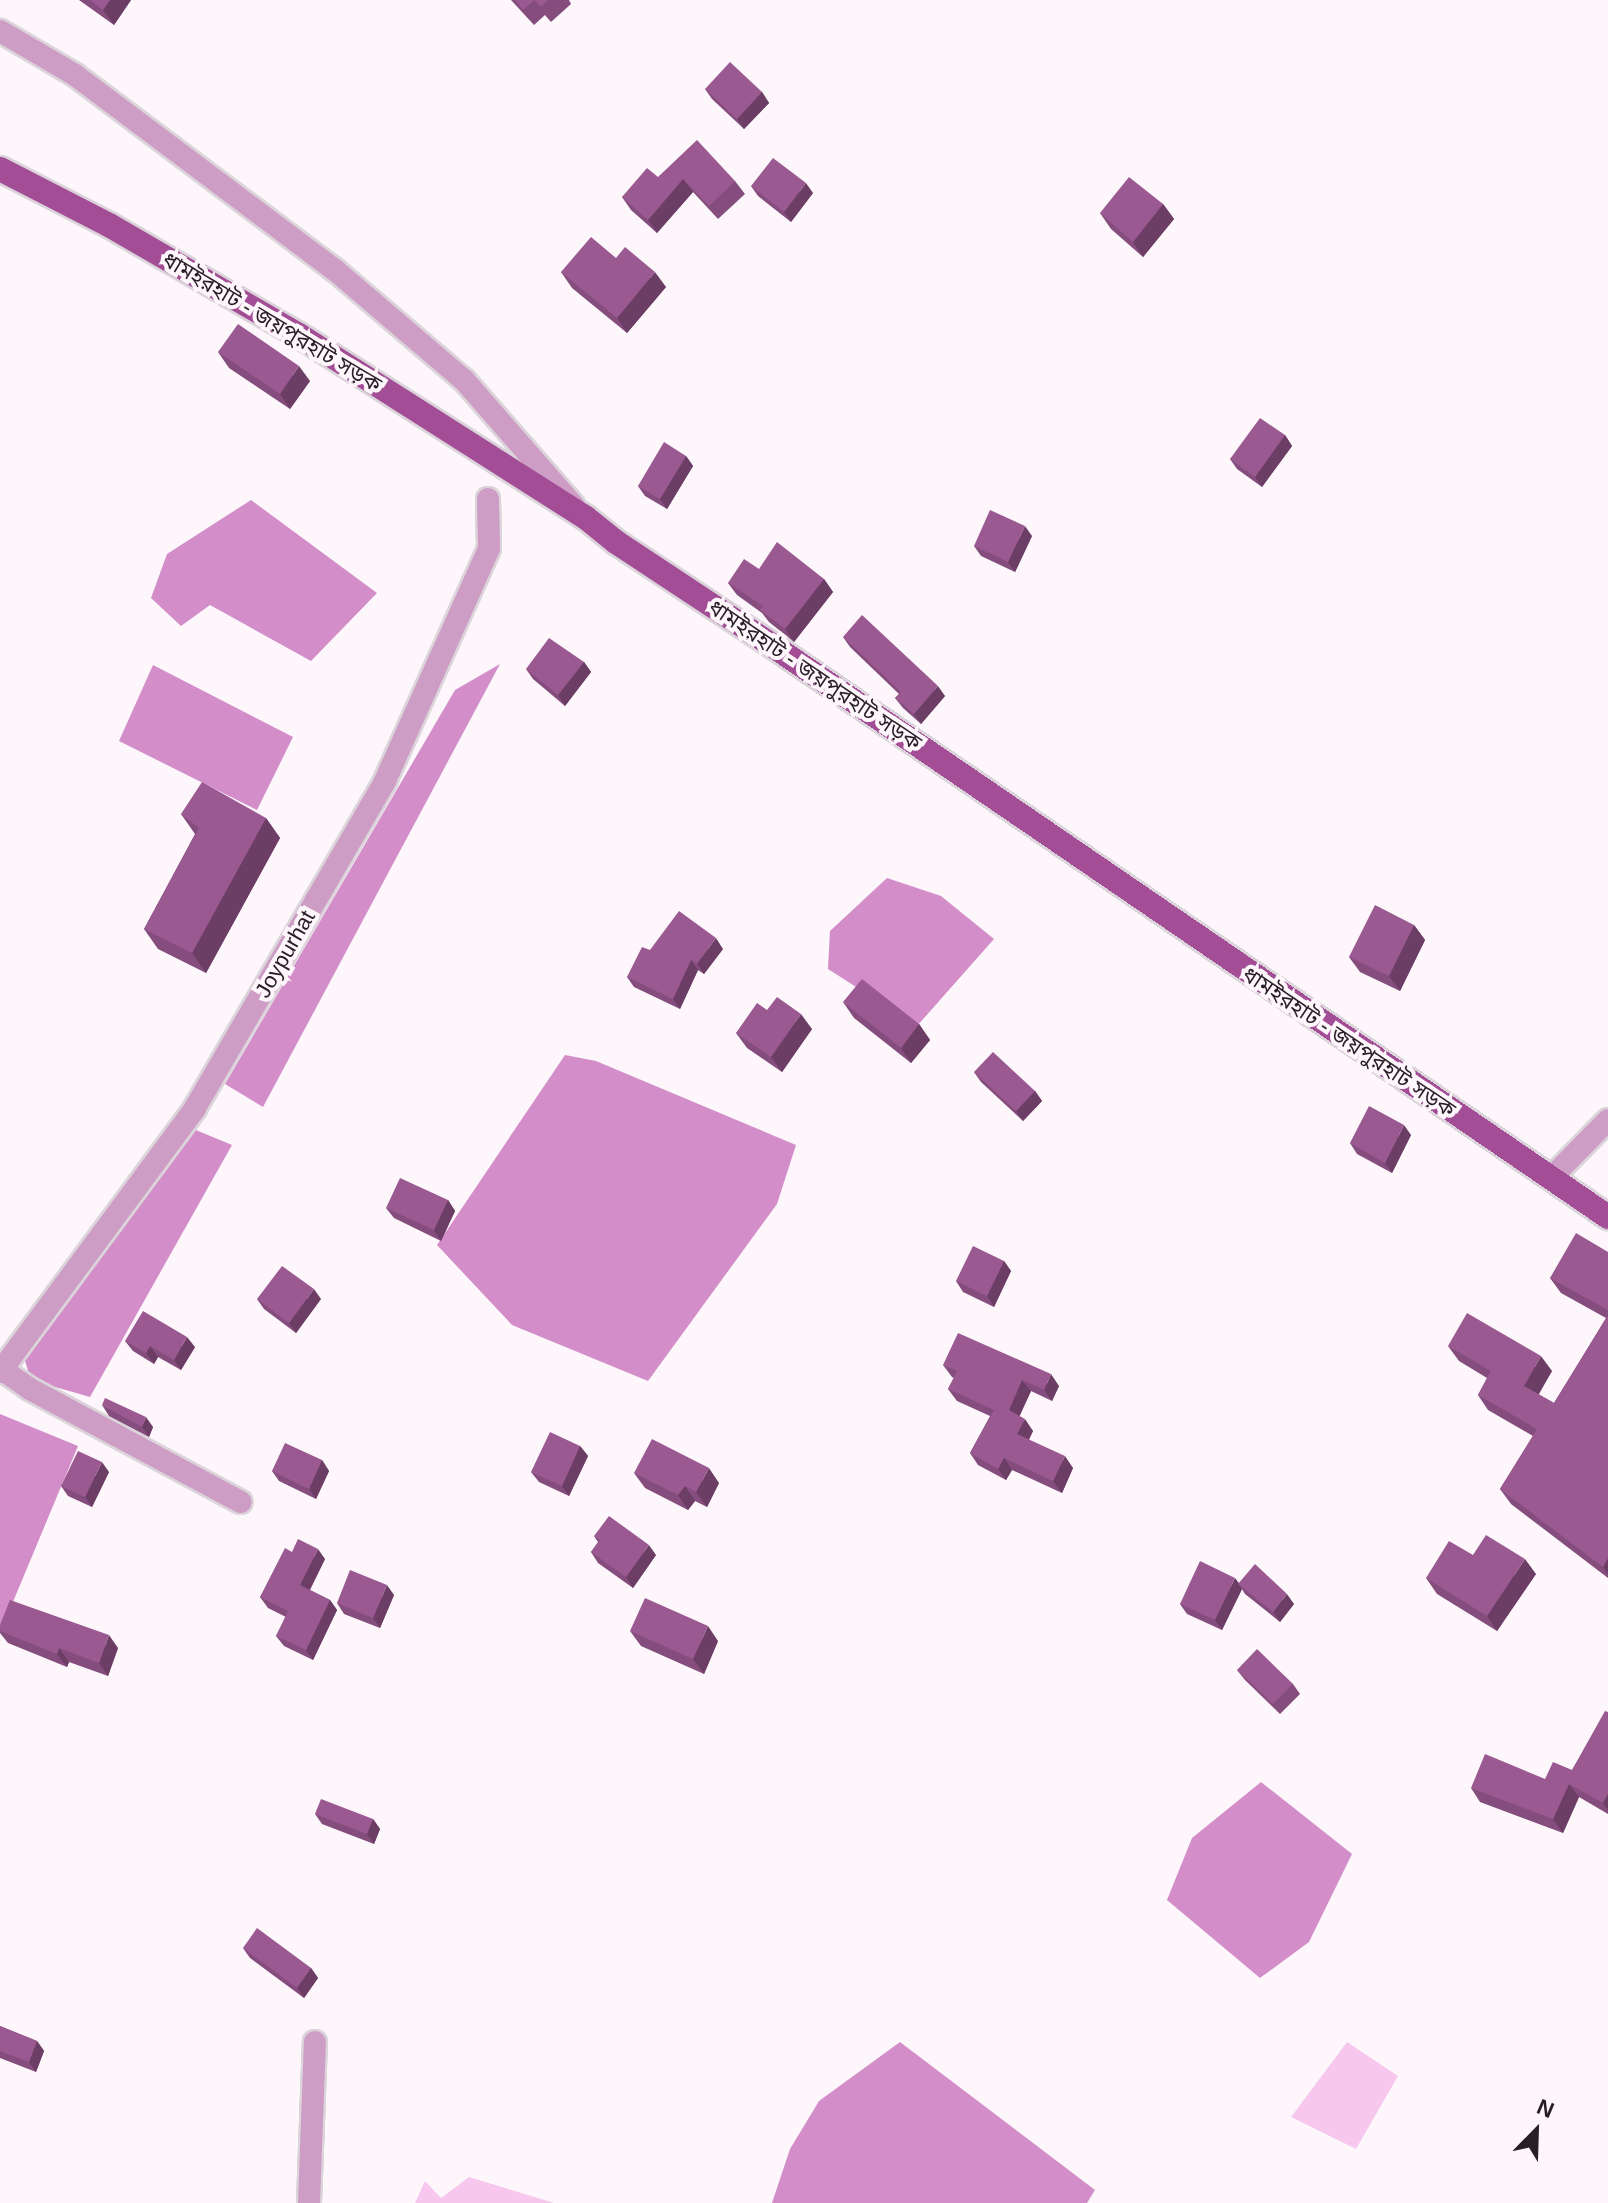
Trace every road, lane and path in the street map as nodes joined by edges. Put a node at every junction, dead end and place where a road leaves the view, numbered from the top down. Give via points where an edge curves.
1 (0, 31) edge
2 (0, 169) edge
3 (488, 499) dead end
4 (585, 517) junction
5 (1608, 1120) edge
6 (1551, 1178) junction
7 (1608, 1217) edge
8 (0, 1370) edge
9 (241, 1502) dead end
10 (315, 2042) dead end
11 (309, 2203) edge

1 - 4 street via 75,75 335,270 464,380
2 - 4 main road, ধামইরহাট - জয়পুরহাট সড়ক via 299,335
3 - 8 street, Joypurhat via 489,548 385,781 195,1108
4 - 6 main road, ধামইরহাট - জয়পুরহাট সড়ক
5 - 6 street
6 - 7 main road, ধামইরহাট - জয়পুরহাট সড়ক
8 - 9 street
10 - 11 street

